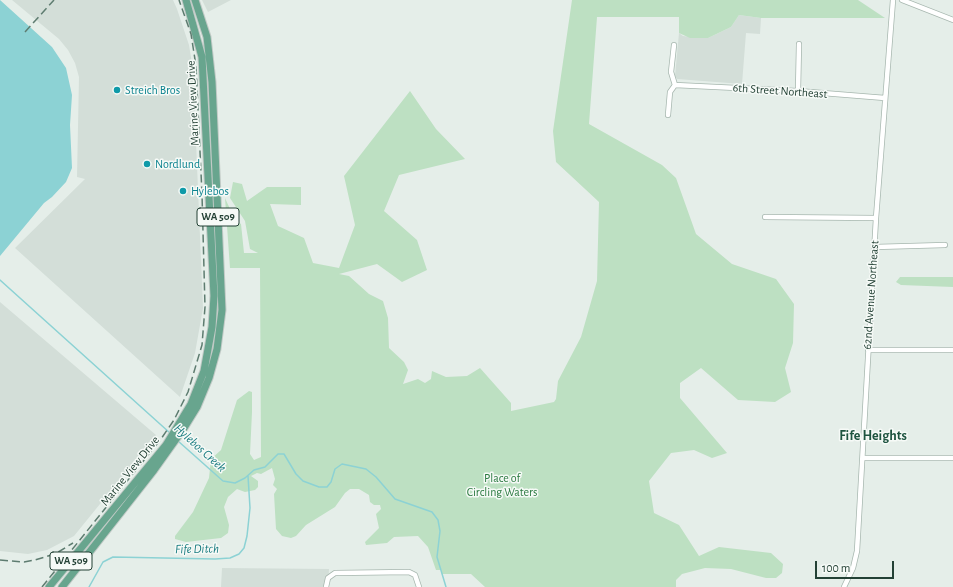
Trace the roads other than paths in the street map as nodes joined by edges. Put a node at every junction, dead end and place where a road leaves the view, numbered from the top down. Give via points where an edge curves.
1 (186, 0) edge
2 (194, 0) edge
3 (893, 0) edge
4 (902, 0) edge
5 (953, 20) edge
6 (674, 44) dead end
7 (799, 44) dead end
8 (676, 85) junction
9 (798, 91) junction
10 (884, 98) junction
11 (668, 115) dead end
12 (765, 217) dead end
13 (876, 218) junction
14 (945, 245) dead end
15 (874, 247) junction
16 (868, 350) junction
17 (953, 350) edge
18 (182, 427) junction
19 (168, 446) junction
20 (863, 458) junction
21 (953, 458) edge
22 (49, 587) edge
23 (62, 587) edge
24 (326, 587) edge
25 (419, 587) edge
26 (844, 587) edge

1 - 18 main road, Marine View Drive / WA 509 via 203,68 214,308 204,371
2 - 18 main road, Marine View Drive / WA 509 via 207,37 212,82 222,310 217,349 209,378 197,407
3 - 10 street, 62nd Avenue Northeast
4 - 5 street
6 - 8 street via 671,72
7 - 9 street
8 - 9 street, 6th Street Northeast
8 - 11 street via 670,92
9 - 10 street, 6th Street Northeast
10 - 13 street, 62nd Avenue Northeast
12 - 13 street
13 - 15 street, 62nd Avenue Northeast
14 - 15 street
15 - 16 street, 62nd Avenue Northeast
16 - 17 street
16 - 20 street, 62nd Avenue Northeast
18 - 19 main road, Marine View Drive / WA 509
19 - 22 main road, Marine View Drive / WA 509
19 - 23 main road, Marine View Drive / WA 509
20 - 21 street
20 - 26 street, 62nd Avenue Northeast via 857,552
24 - 25 street via 329,576 343,572 409,572 415,575

